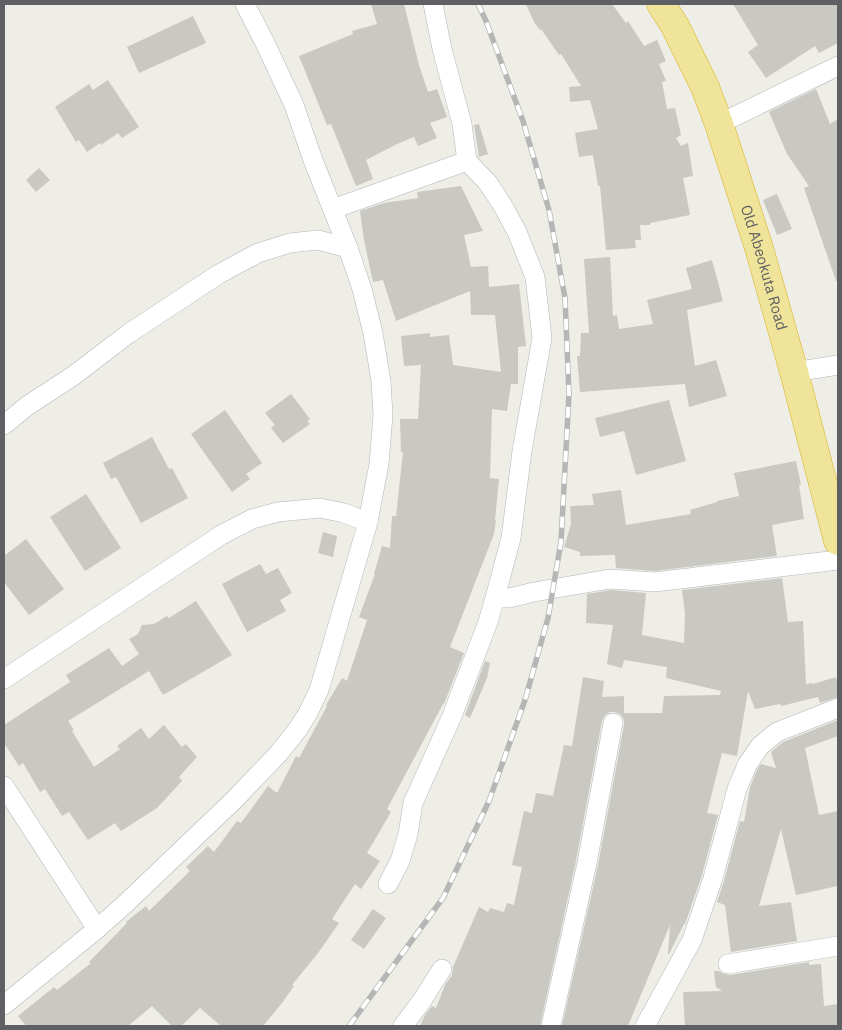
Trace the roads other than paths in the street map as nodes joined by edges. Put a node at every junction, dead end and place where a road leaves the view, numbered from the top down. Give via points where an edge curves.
1 (245, 4) edge
2 (433, 4) edge
3 (661, 4) edge
4 (838, 66) edge
5 (720, 124) junction
6 (467, 161) junction
7 (333, 209) junction
8 (348, 248) junction
9 (838, 364) edge
10 (794, 372) junction
11 (4, 425) edge
12 (834, 508) edge
13 (368, 522) junction
14 (838, 541) edge
15 (838, 560) edge
16 (495, 598) junction
17 (4, 679) edge
18 (838, 708) edge
19 (613, 723) dead end
20 (4, 786) edge
21 (388, 884) dead end
22 (97, 929) junction
23 (838, 946) edge
24 (728, 964) dead end
25 (442, 969) dead end
26 (4, 1005) edge
27 (403, 1026) edge
28 (551, 1026) edge
29 (645, 1026) edge

1 - 7 street via 294,105
2 - 6 street via 462,124
3 - 5 highway, Old Abeokuta Road via 675,26
4 - 5 street
5 - 10 highway, Old Abeokuta Road
6 - 7 street
6 - 16 street via 488,182 517,232 535,277 542,338 511,538
7 - 8 street
8 - 11 street via 318,240 290,242 258,253 219,274 128,334
8 - 13 street via 373,333 382,390 379,464
9 - 10 street
10 - 12 highway, Old Abeokuta Road
12 - 14 highway, Old Abeokuta Road
13 - 17 street via 320,508 278,512 252,519 221,535
13 - 22 street via 319,690 298,729 233,801
15 - 16 street via 655,582 610,579
16 - 21 street via 452,716 413,803 400,861
18 - 29 street via 777,732 760,746 747,765 692,940
19 - 28 street via 588,863
20 - 22 street
22 - 26 street
23 - 24 street
25 - 27 street

